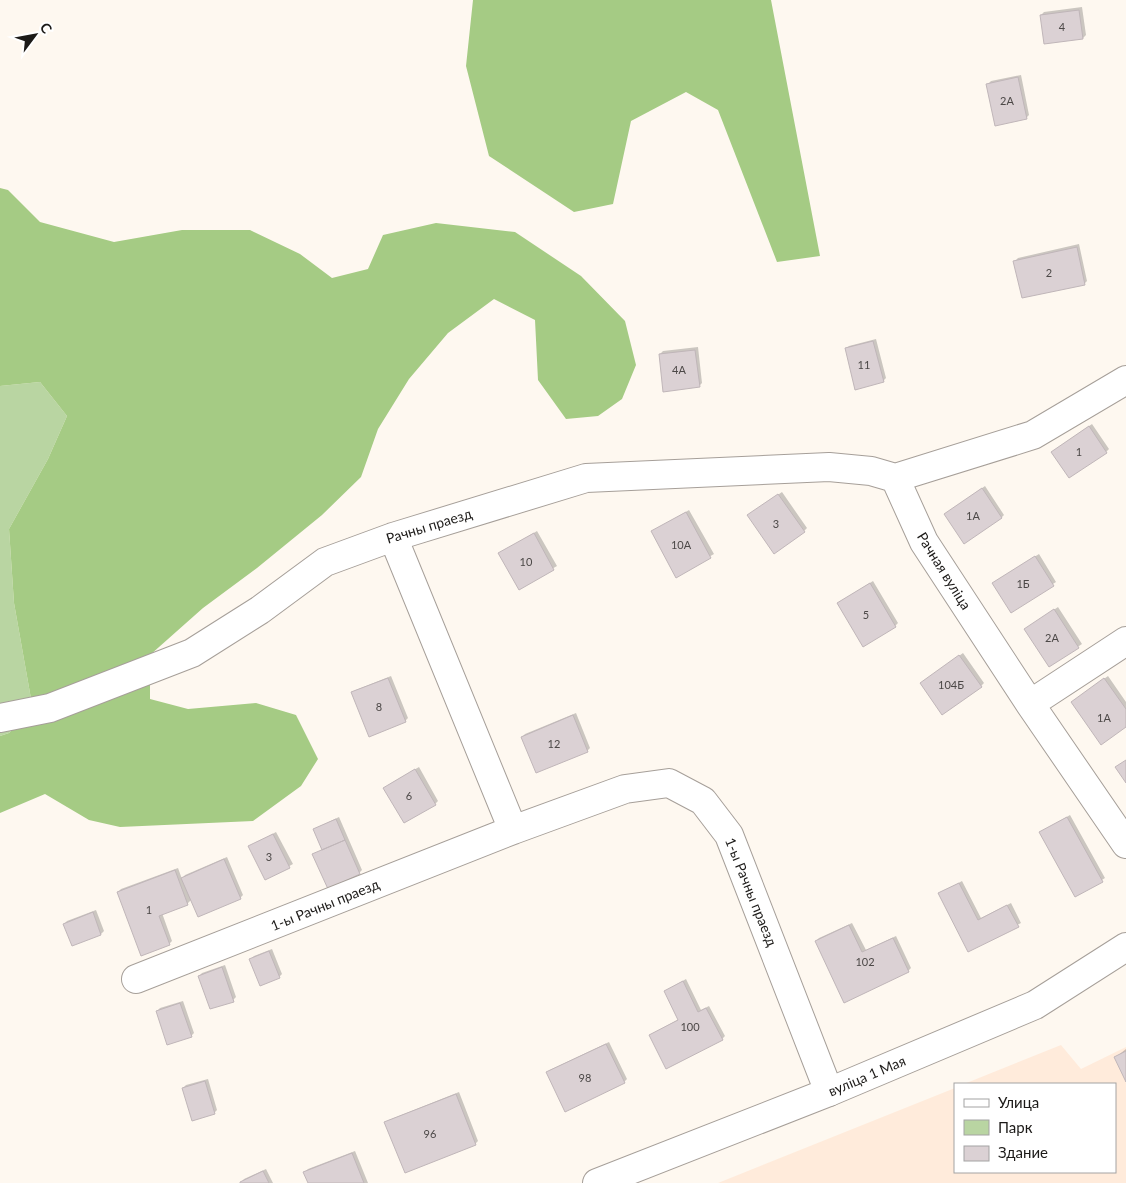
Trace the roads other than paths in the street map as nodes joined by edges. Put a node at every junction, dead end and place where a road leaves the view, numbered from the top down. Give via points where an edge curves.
1 (1126, 380) edge
2 (895, 478) junction
3 (393, 537) junction
4 (1126, 641) edge
5 (1030, 704) junction
6 (0, 718) edge
7 (513, 830) junction
8 (1126, 844) edge
9 (1126, 947) edge
10 (136, 979) dead end
11 (829, 1092) junction
12 (597, 1183) edge

1 - 2 street via 1033,436
2 - 3 street, Рачны праезд via 871,471 829,467 586,478
2 - 5 street, Рачная вуліца via 924,542
3 - 6 street, Рачны праезд via 325,562 260,610 192,653 50,708
3 - 7 street
4 - 5 street
5 - 8 street, Рачная вуліца
7 - 10 street, 1-ы Рачны праезд
7 - 11 street, 1-ы Рачны праезд via 624,789 668,783 703,801 729,835
9 - 11 street, вуліца 1 Мая via 1035,1005
11 - 12 street, вуліца 1 Мая

